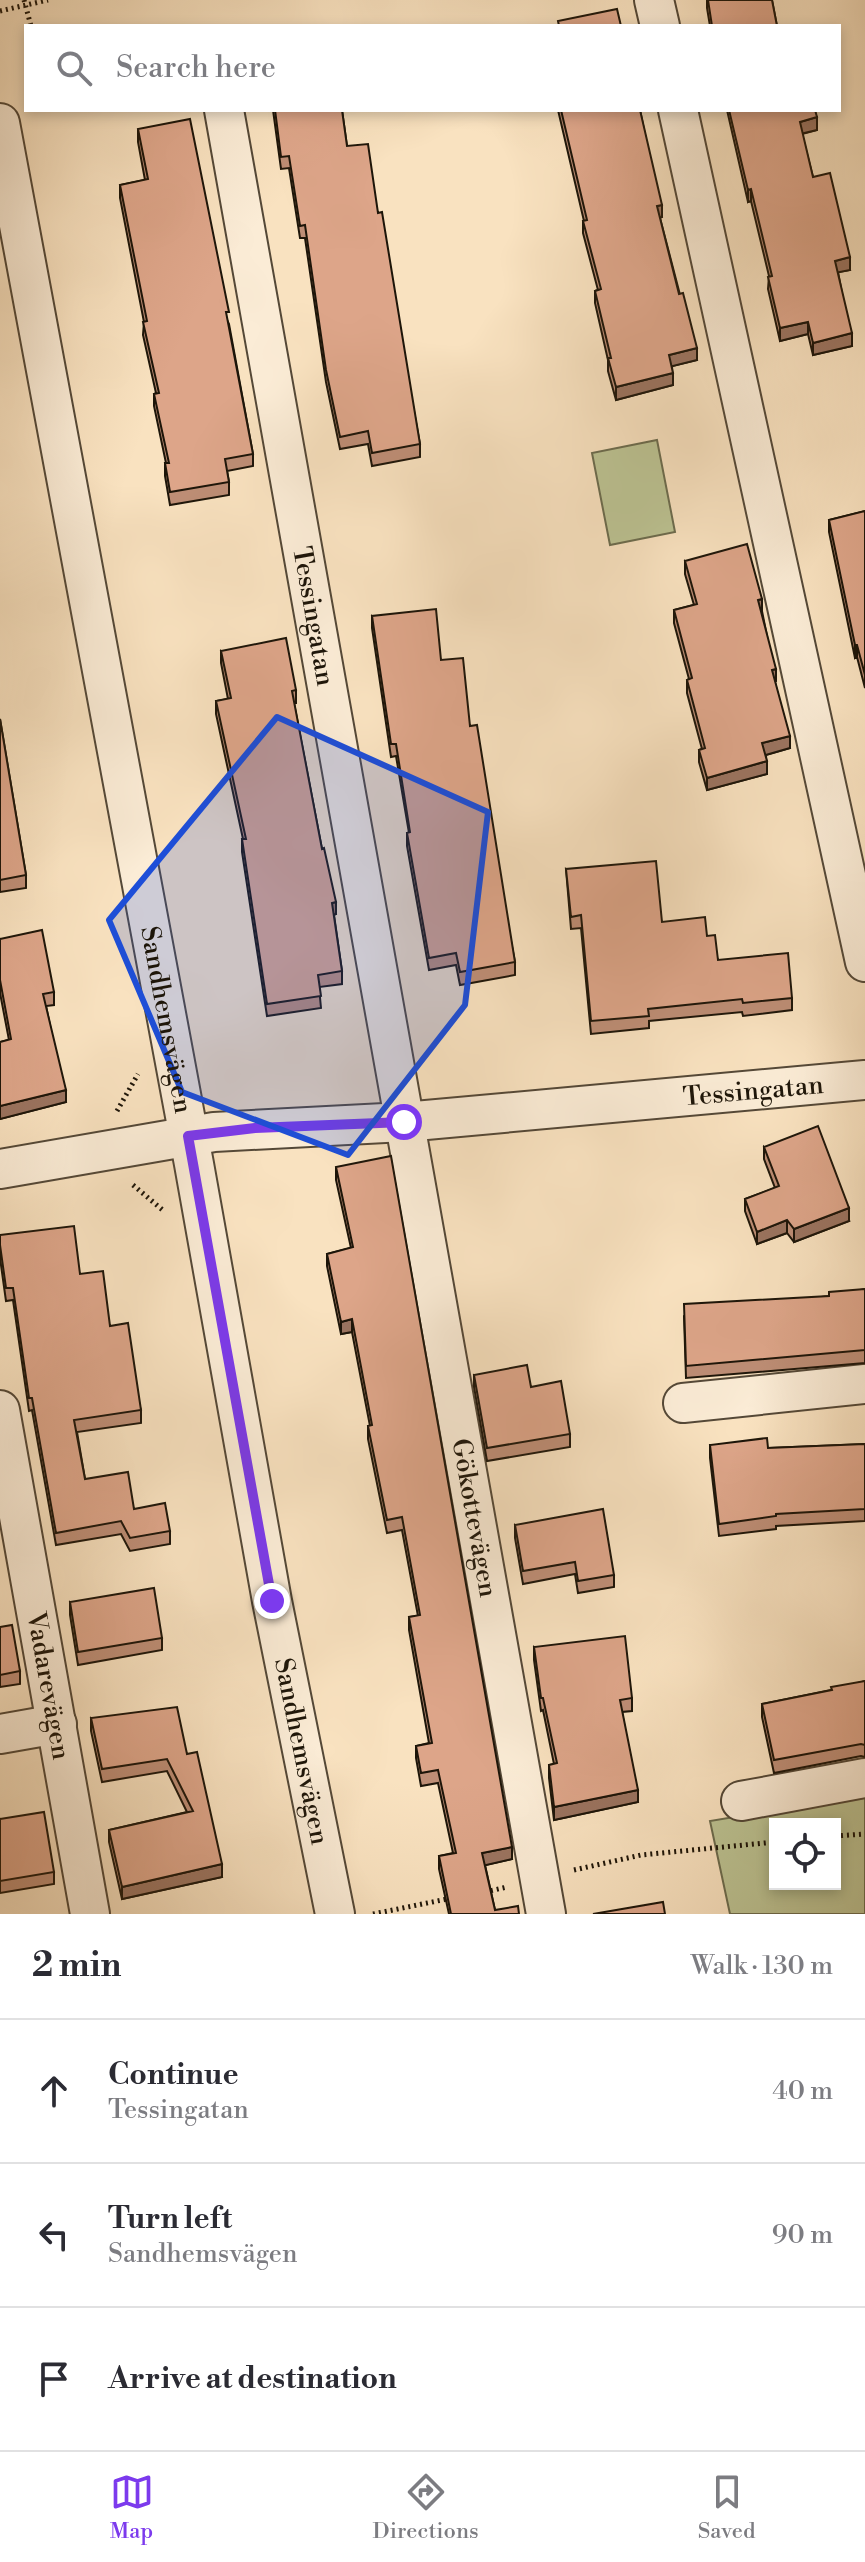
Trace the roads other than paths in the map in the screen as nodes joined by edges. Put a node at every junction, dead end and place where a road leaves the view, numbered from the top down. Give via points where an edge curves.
1 (654, 0) edge
2 (660, 24) edge
3 (224, 112) edge
4 (678, 112) edge
5 (0, 123) edge
6 (865, 962) edge
7 (865, 1080) edge
8 (404, 1122) junction
9 (188, 1136) junction
10 (0, 1169) edge
11 (865, 1384) edge
12 (683, 1403) dead end
13 (0, 1410) edge
14 (57, 1724) junction
15 (0, 1734) edge
16 (865, 1778) edge
17 (741, 1801) dead end
18 (90, 1914) edge
19 (335, 1914) edge
20 (546, 1914) edge

1 - 2 street
3 - 8 street, Tessingatan
4 - 6 street
5 - 9 street, Sandhemsvägen
7 - 8 street, Tessingatan
8 - 9 street, Tessingatan
8 - 20 street, Gökottevägen
9 - 10 street, Tessingatan
9 - 19 street, Sandhemsvägen
11 - 12 street
13 - 14 street, Vadarevägen
14 - 15 street
14 - 18 street, Vadarevägen
16 - 17 street

